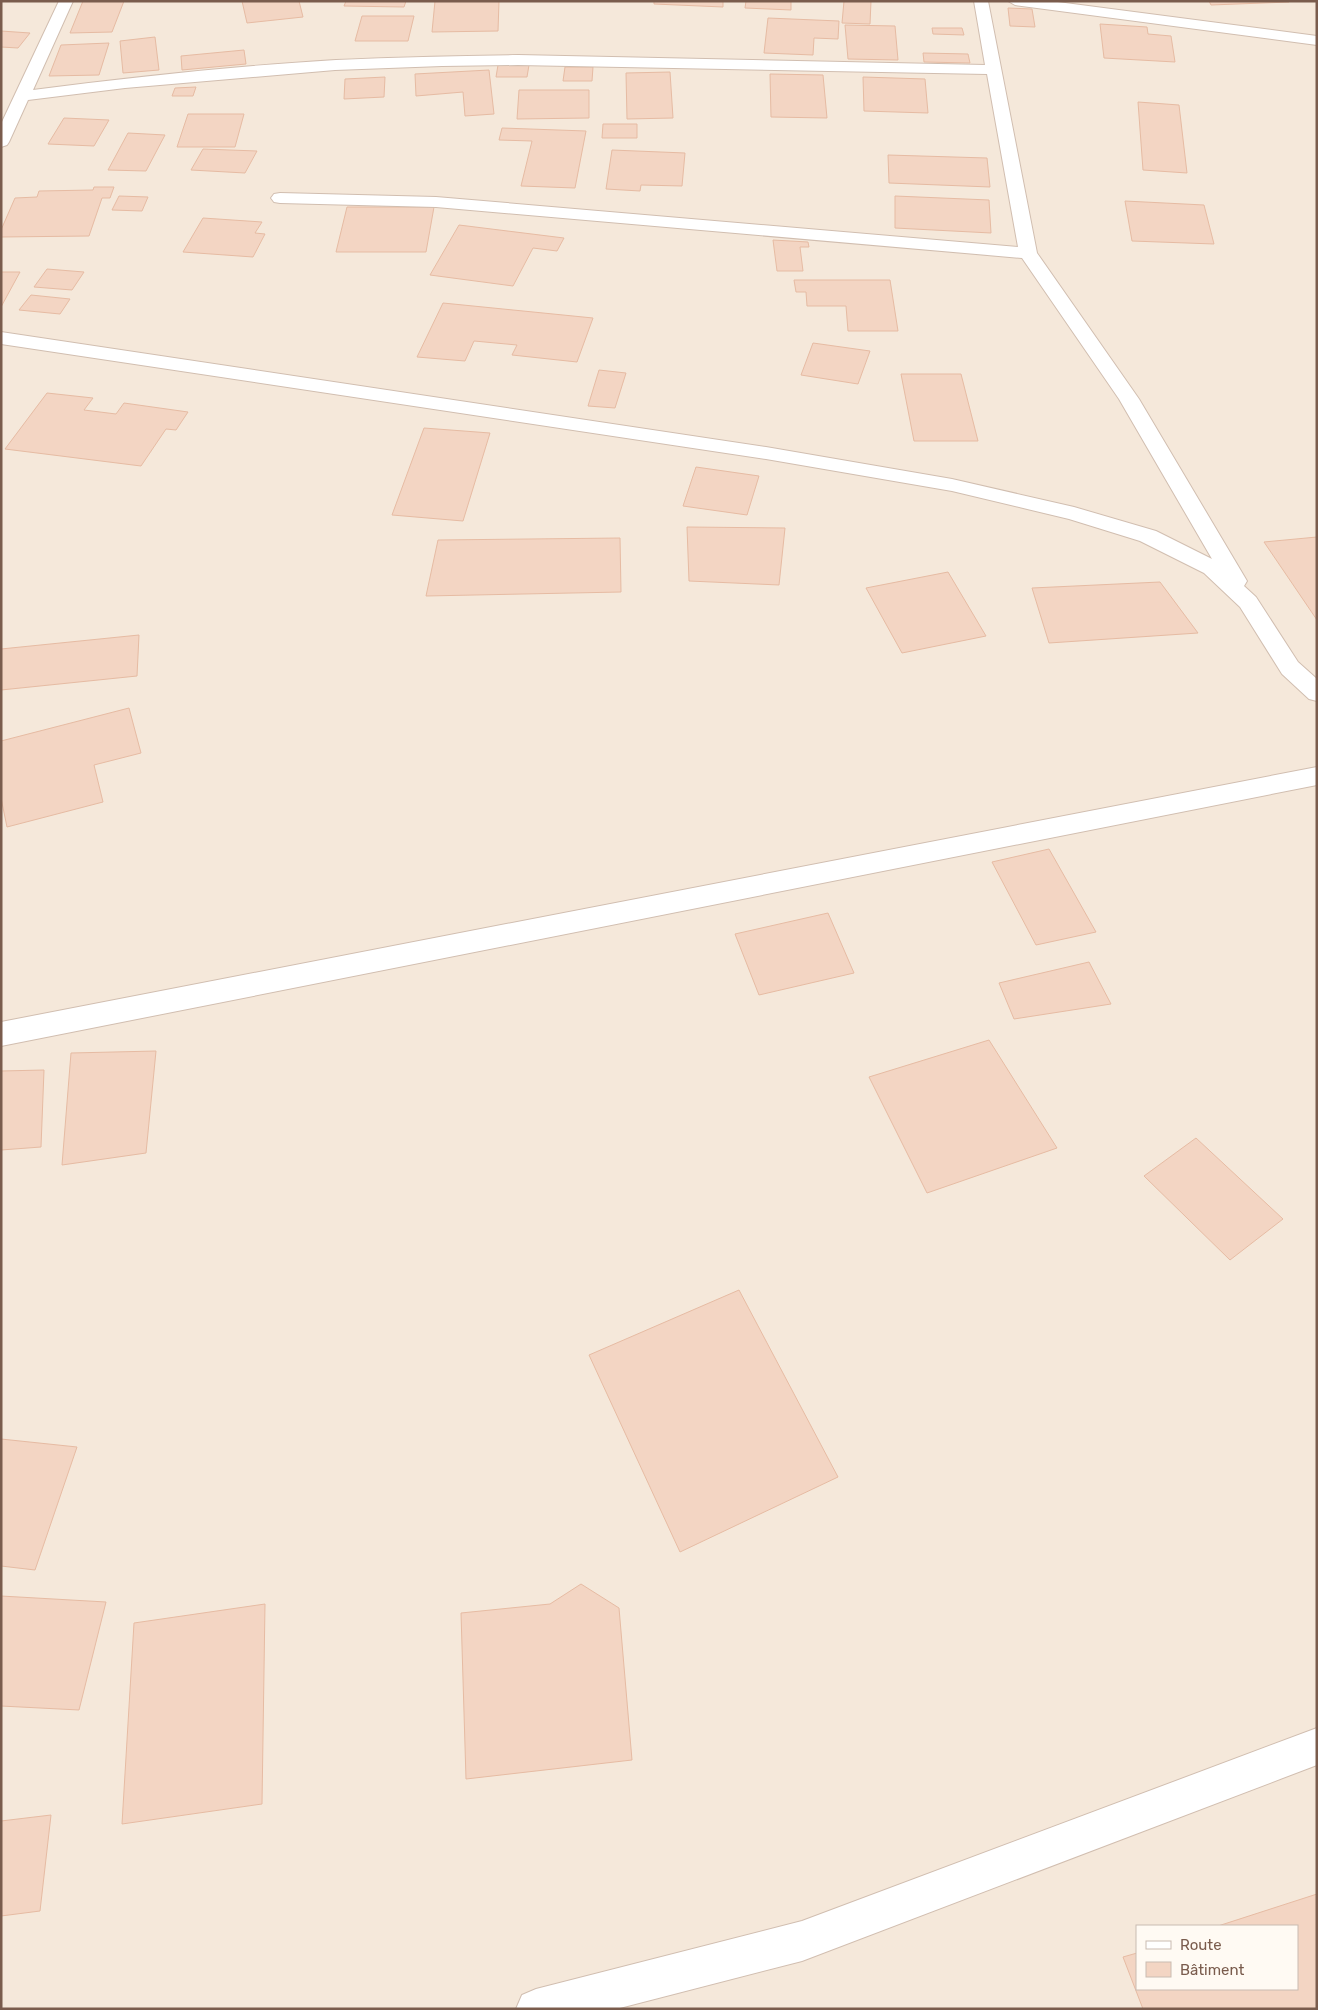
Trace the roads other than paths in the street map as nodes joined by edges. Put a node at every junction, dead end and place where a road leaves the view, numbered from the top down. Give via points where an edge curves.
1 (66, 1) edge
2 (981, 1) edge
3 (1014, 1) edge
4 (1317, 41) edge
5 (994, 70) junction
6 (23, 96) junction
7 (1, 142) edge
8 (280, 198) dead end
9 (1028, 253) junction
10 (1, 338) edge
11 (1248, 602) junction
12 (1317, 693) edge
13 (1317, 776) edge
14 (1, 1034) edge
15 (1317, 1746) edge
16 (536, 2009) edge

1 - 6 street
2 - 5 street
3 - 4 street
5 - 6 street via 442,61 335,65 125,83
5 - 9 street
6 - 7 street
8 - 9 street via 436,202
9 - 11 street via 1129,399
10 - 11 street via 766,453 952,485 1074,514 1148,536 1212,568
11 - 12 street via 1290,668
13 - 14 street
15 - 16 street via 802,1941

